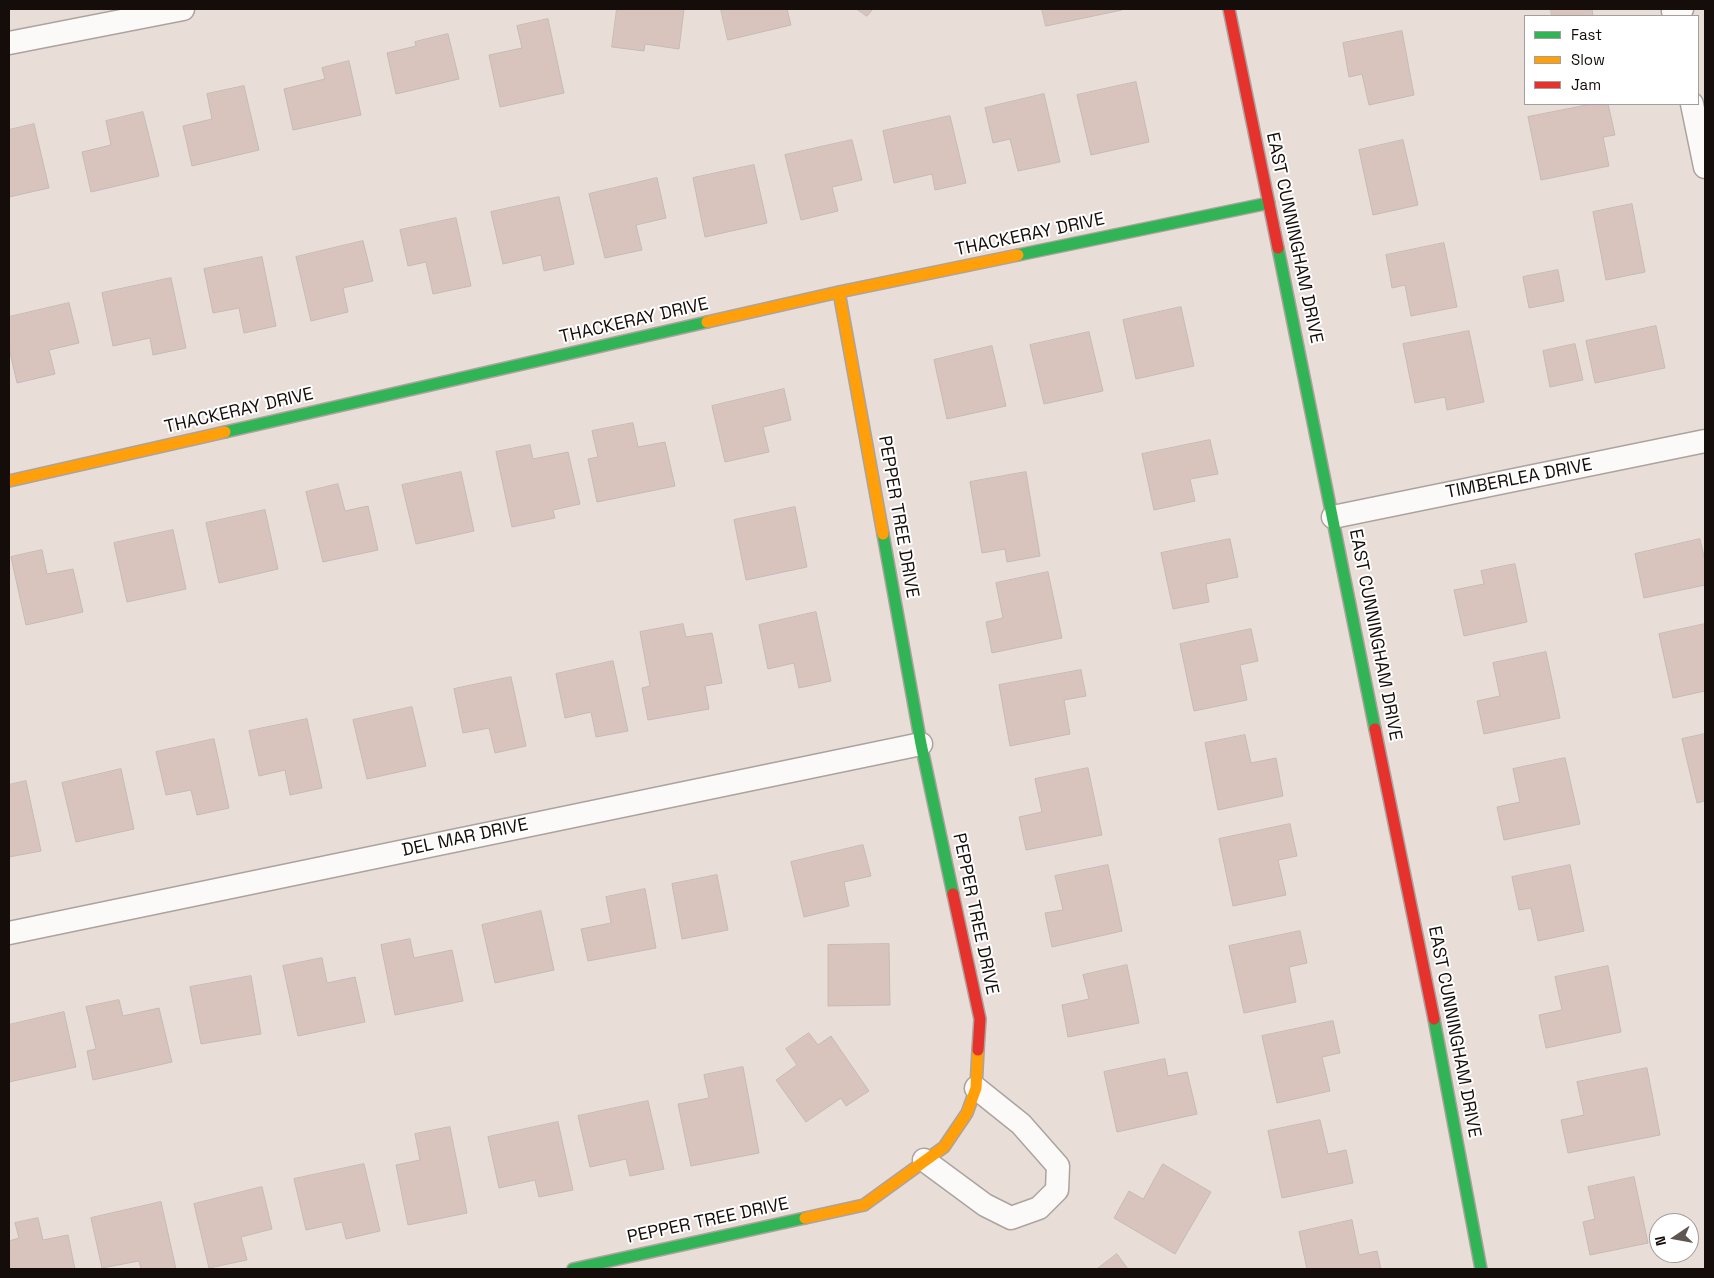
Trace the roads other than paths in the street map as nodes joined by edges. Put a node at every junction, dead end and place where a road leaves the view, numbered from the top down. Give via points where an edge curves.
1 (183, 9) edge
2 (1230, 9) edge
3 (9, 43) edge
4 (1692, 105) edge
5 (1705, 168) edge
6 (1269, 203) junction
7 (839, 292) junction
8 (1705, 441) edge
9 (9, 481) edge
10 (1333, 517) junction
11 (921, 744) junction
12 (9, 933) edge
13 (976, 1088) junction
14 (924, 1160) junction
15 (573, 1269) edge
16 (1481, 1269) edge

1 - 3 street
2 - 6 street, EAST CUNNINGHAM DRIVE
4 - 5 street
6 - 7 street, THACKERAY DRIVE
6 - 10 street, EAST CUNNINGHAM DRIVE
7 - 9 street, THACKERAY DRIVE
7 - 11 street, PEPPER TREE DRIVE
8 - 10 street, TIMBERLEA DRIVE
10 - 16 street, EAST CUNNINGHAM DRIVE via 1446,1076
11 - 12 street, DEL MAR DRIVE
11 - 13 street, PEPPER TREE DRIVE via 980,1019
13 - 14 street, PEPPER TREE DRIVE via 966,1113 944,1147
13 - 14 street via 1020,1124 1058,1166 1057,1190 1039,1208 1011,1218 985,1205
14 - 15 street, PEPPER TREE DRIVE via 864,1205

